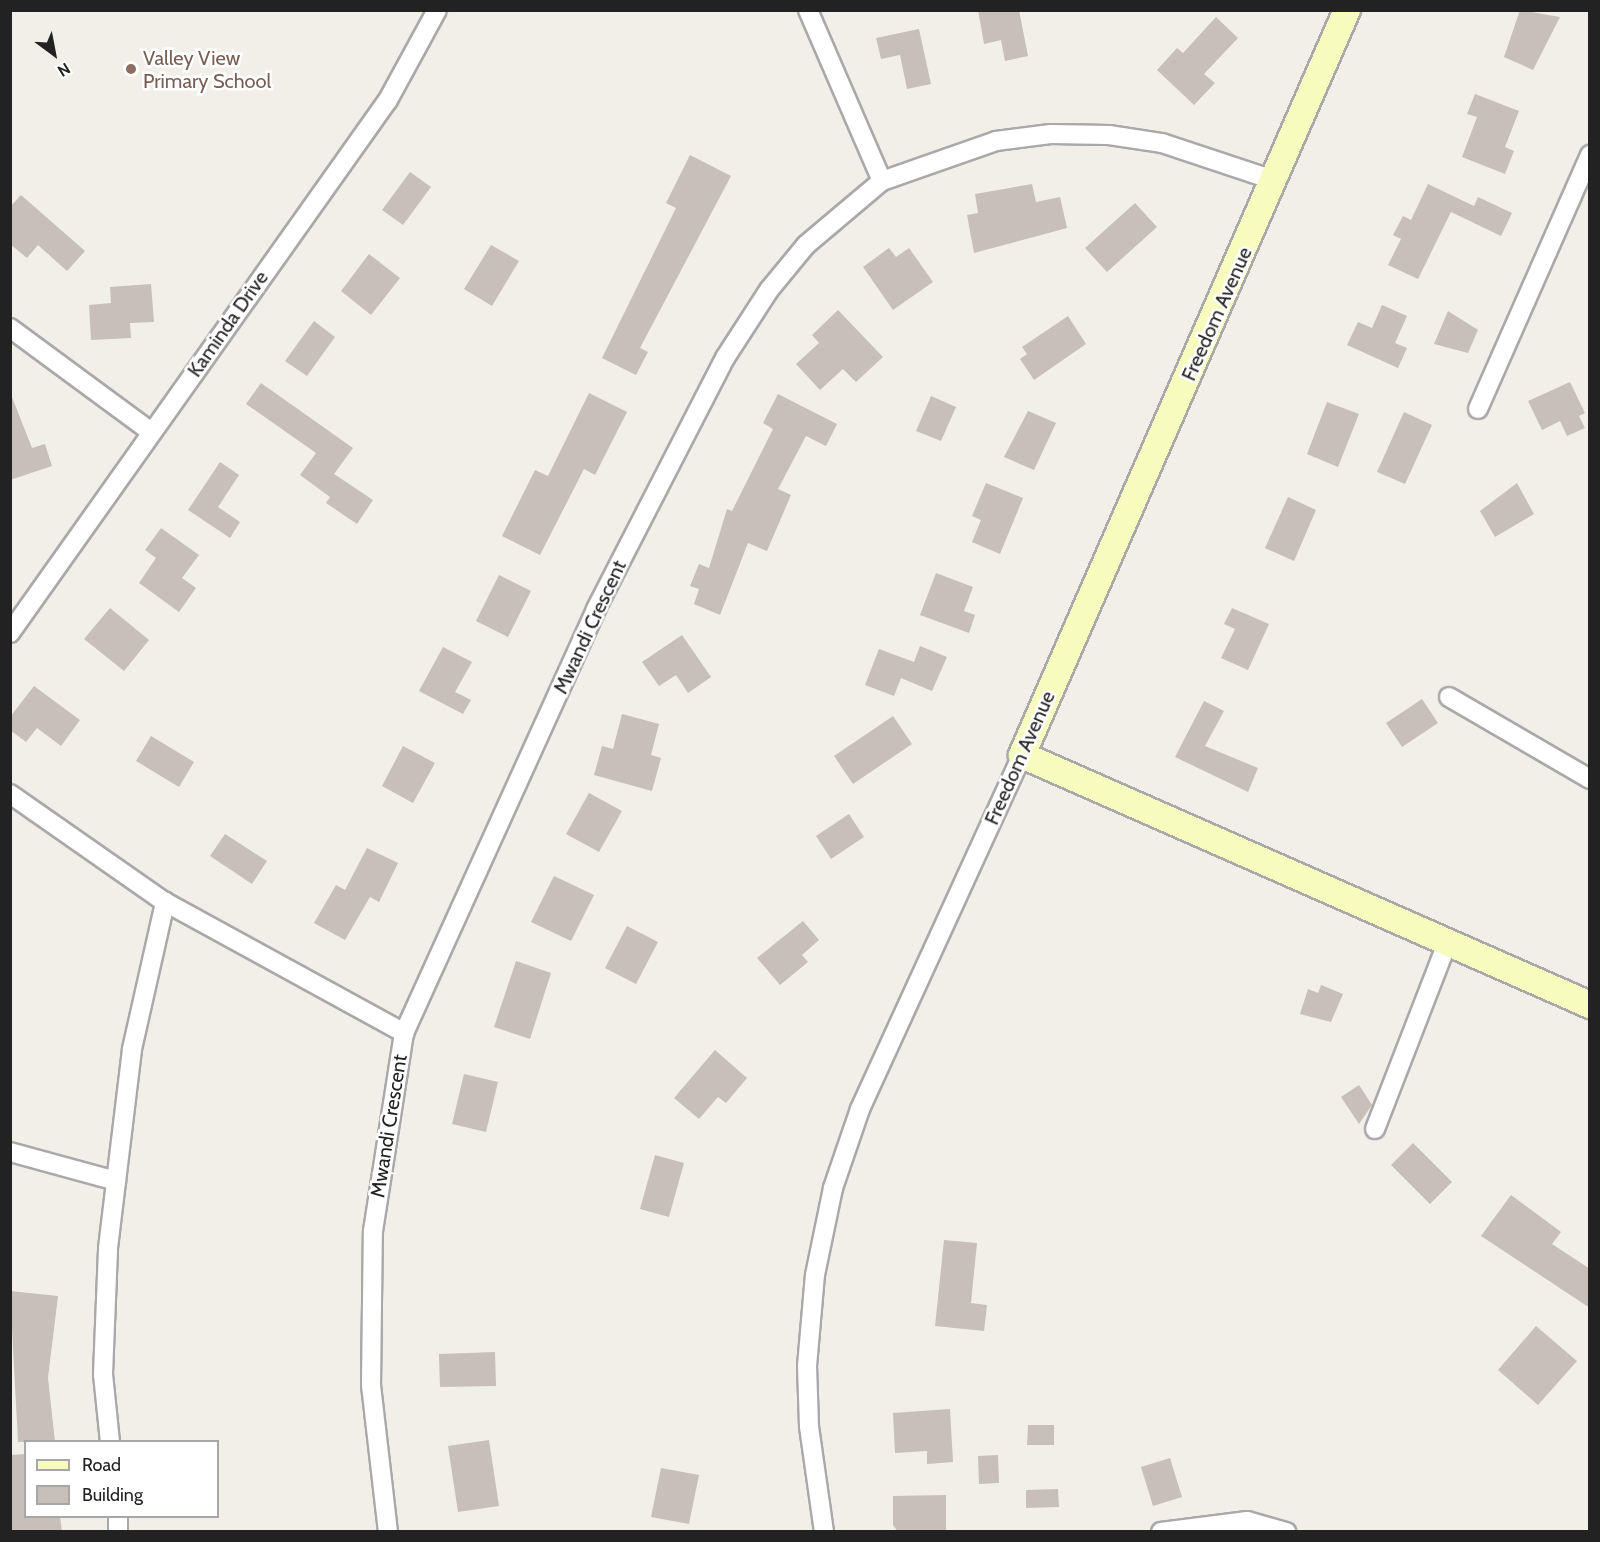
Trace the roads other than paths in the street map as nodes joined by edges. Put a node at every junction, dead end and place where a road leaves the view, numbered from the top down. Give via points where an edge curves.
1 (437, 10) edge
2 (808, 10) edge
3 (1347, 10) edge
4 (1590, 155) edge
5 (882, 181) junction
6 (1276, 181) junction
7 (10, 328) edge
8 (1478, 409) dead end
9 (152, 432) junction
10 (10, 633) edge
11 (1449, 697) dead end
12 (1022, 755) junction
13 (1590, 779) edge
14 (10, 794) edge
15 (165, 902) junction
16 (1447, 943) junction
17 (1590, 1005) edge
18 (404, 1033) junction
19 (1375, 1129) dead end
20 (10, 1152) edge
21 (116, 1181) junction
22 (110, 1440) edge
23 (388, 1532) edge
24 (824, 1532) edge
25 (1161, 1532) edge
26 (1286, 1532) edge

1 - 9 street, Kaminda Drive via 388,100
2 - 5 street
3 - 6 main road, Freedom Avenue
4 - 8 street
5 - 6 street, Mwandi Crescent via 985,144 1051,134 1162,143
5 - 18 street, Mwandi Crescent via 806,246 725,358 596,609
6 - 12 main road, Freedom Avenue
7 - 9 street
9 - 10 street, Kaminda Drive
11 - 13 street
12 - 16 main road
12 - 24 street, Freedom Avenue via 860,1108 832,1188 815,1275 807,1366 809,1426
14 - 15 street
15 - 18 street
15 - 21 street via 132,1049
16 - 17 main road
16 - 19 street
18 - 23 street, Mwandi Crescent via 391,1087 373,1231 371,1385
20 - 21 street
21 - 22 street via 104,1314
25 - 26 street via 1247,1521

